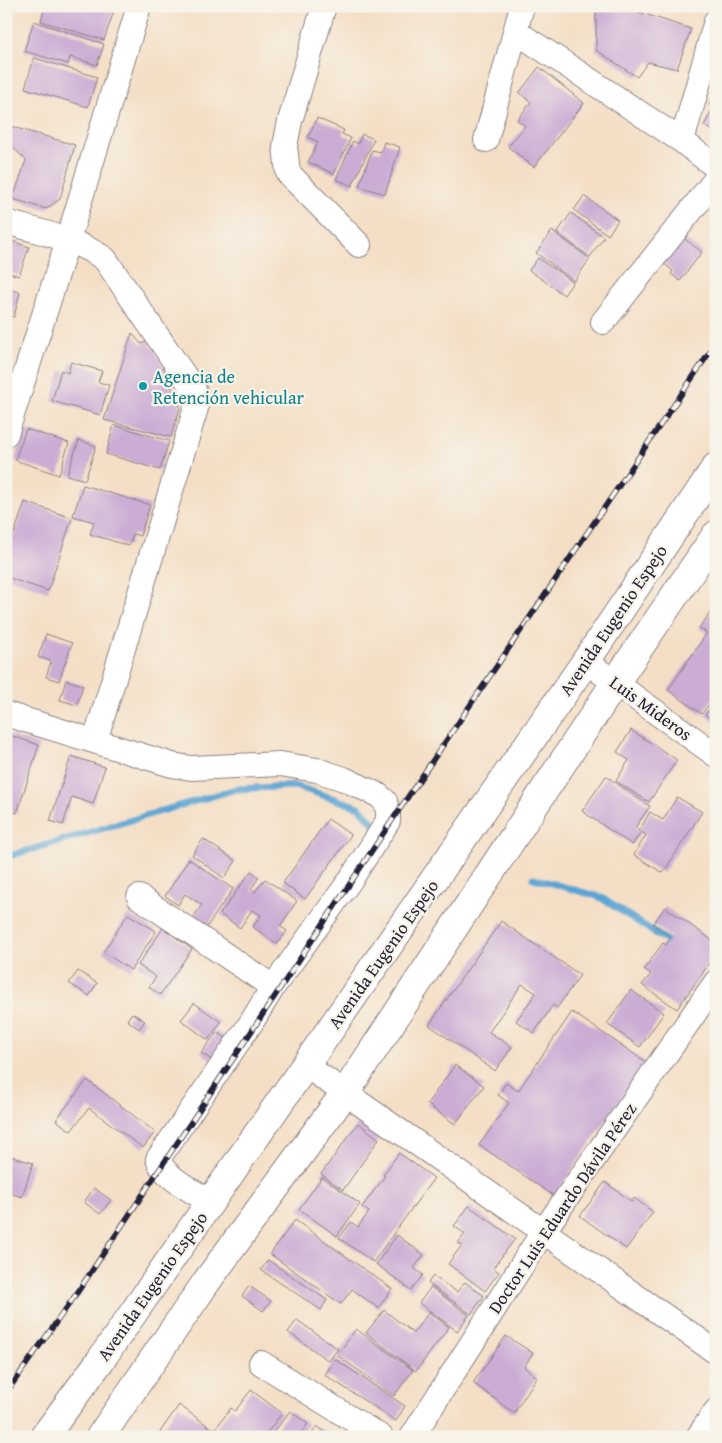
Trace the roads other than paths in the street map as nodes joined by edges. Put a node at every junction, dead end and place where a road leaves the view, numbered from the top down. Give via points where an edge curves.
1 (139, 6) edge
2 (324, 6) edge
3 (522, 6) edge
4 (716, 20) edge
5 (516, 31) junction
6 (486, 140) dead end
7 (682, 141) junction
8 (716, 167) edge
9 (716, 179) edge
10 (6, 222) edge
11 (68, 240) junction
12 (359, 245) dead end
13 (603, 322) dead end
14 (6, 434) edge
15 (716, 467) edge
16 (716, 535) edge
17 (586, 661) junction
18 (615, 683) junction
19 (6, 714) edge
20 (95, 742) junction
21 (716, 755) edge
22 (139, 897) dead end
23 (716, 982) edge
24 (273, 987) junction
25 (305, 1065) junction
26 (345, 1093) junction
27 (210, 1202) junction
28 (543, 1232) junction
29 (716, 1352) edge
30 (262, 1363) dead end
31 (716, 1411) edge
32 (44, 1437) edge
33 (100, 1437) edge
34 (381, 1437) edge
35 (412, 1437) edge
36 (698, 1437) edge

1 - 11 street
2 - 12 street via 290,121 285,146 288,172
3 - 5 street
4 - 7 street
5 - 6 street
5 - 7 street
7 - 8 street
9 - 13 street
10 - 11 street
11 - 14 street
11 - 20 street via 105,258 194,390 196,408
15 - 17 main road, Avenida Eugenio Espejo
16 - 18 main road, Avenida Eugenio Espejo
17 - 18 street, Luis Mideros
17 - 25 main road, Avenida Eugenio Espejo
18 - 21 street, Luis Mideros
18 - 26 main road, Avenida Eugenio Espejo
19 - 20 street
20 - 24 street via 191,768 280,764 317,770 344,779 385,801 388,821
22 - 24 street
23 - 28 street, Doctor Luis Eduardo Dávila Pérez
24 - 27 street via 158,1159 161,1167 174,1178
25 - 26 street
25 - 27 main road, Avenida Eugenio Espejo
26 - 28 street
26 - 33 main road, Avenida Eugenio Espejo via 208,1281
27 - 32 main road, Avenida Eugenio Espejo
28 - 29 street
28 - 35 street, Doctor Luis Eduardo Dávila Pérez
30 - 34 street
31 - 36 street

